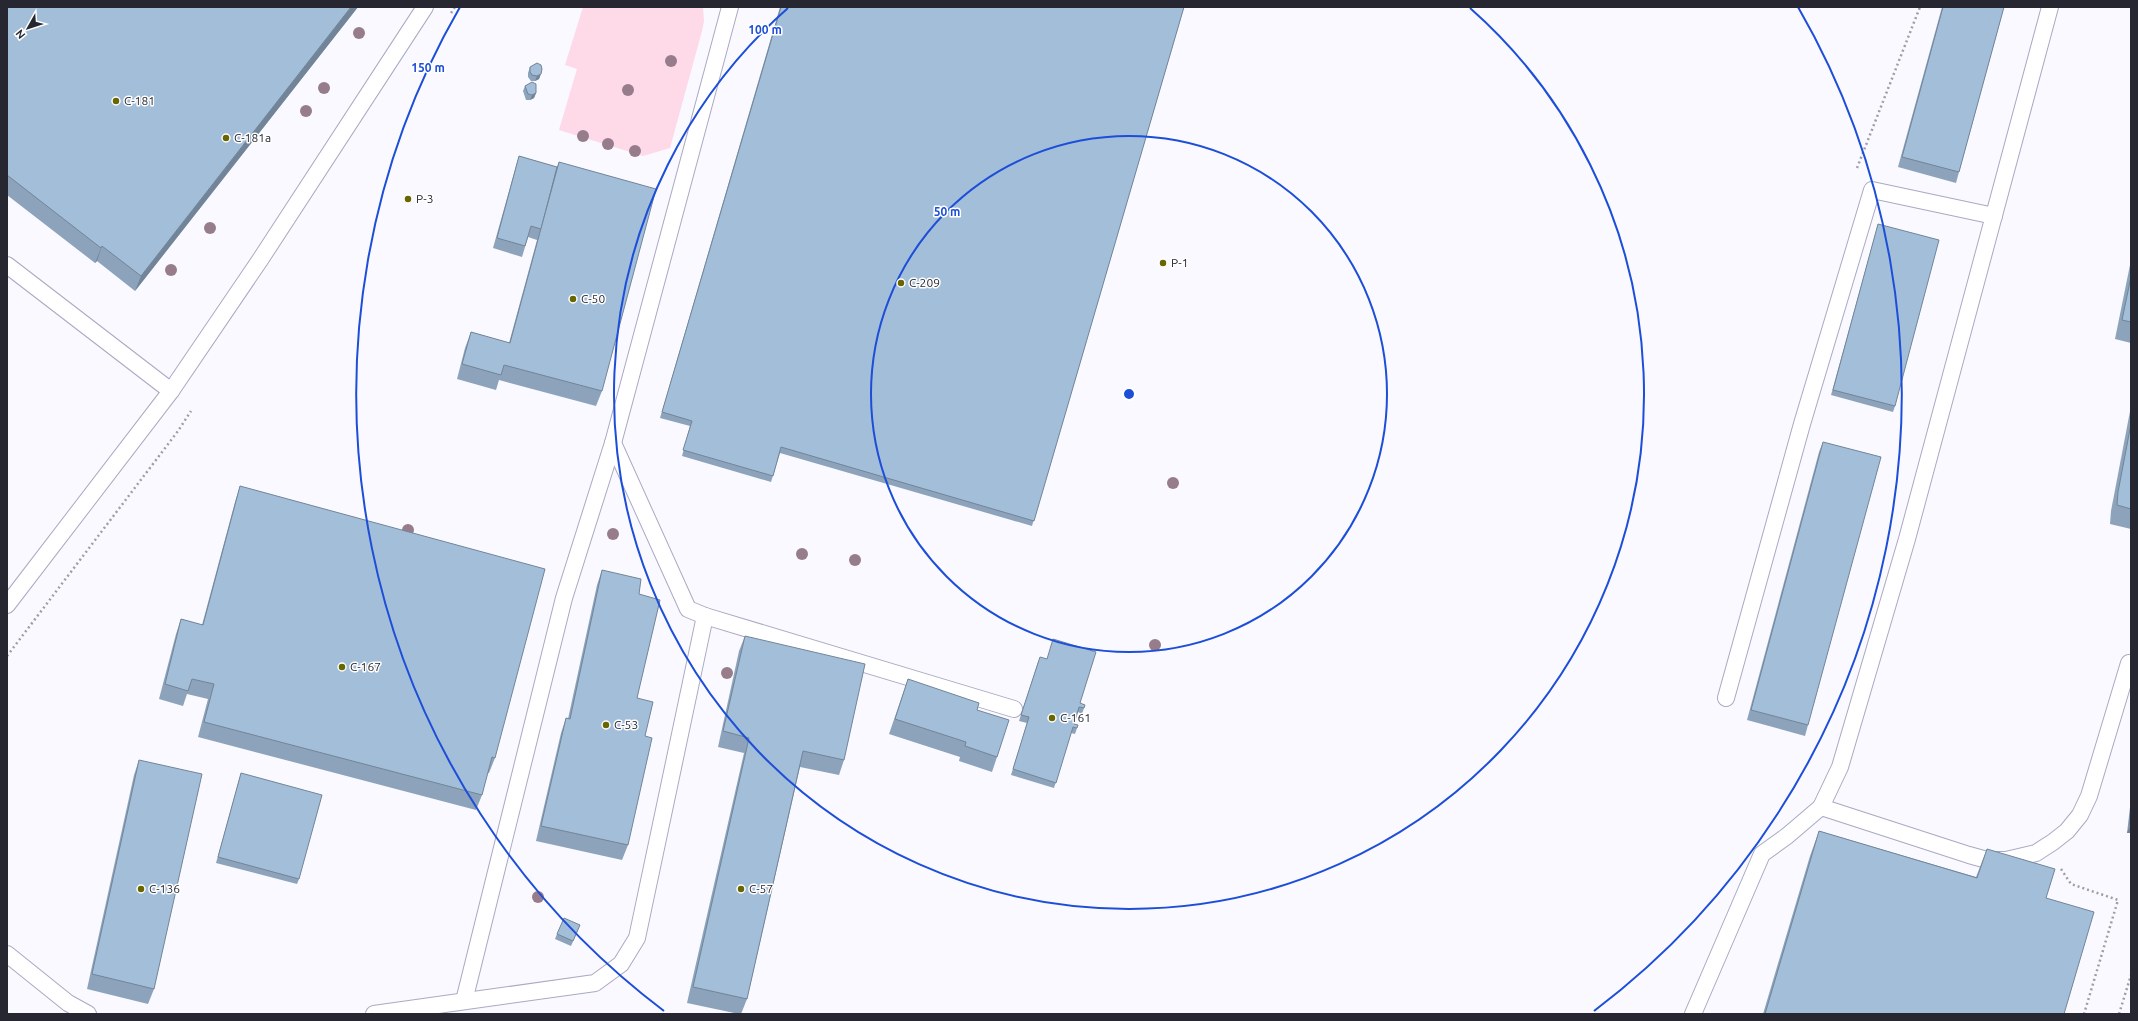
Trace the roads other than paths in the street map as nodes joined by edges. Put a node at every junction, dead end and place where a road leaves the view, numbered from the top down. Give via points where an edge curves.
1 (425, 7) edge
2 (730, 7) edge
3 (2050, 7) edge
4 (1994, 216) junction
5 (7, 265) edge
6 (171, 391) junction
7 (613, 443) junction
8 (7, 605) edge
9 (705, 616) junction
10 (2129, 663) dead end
11 (1726, 698) dead end
12 (1014, 709) dead end
13 (1821, 807) junction
14 (7, 954) edge
15 (464, 1001) junction
16 (88, 1014) edge
17 (374, 1014) edge
18 (1693, 1014) edge

1 - 6 lane
2 - 7 lane
3 - 4 lane
4 - 11 lane via 1872,190 1802,424
4 - 13 lane via 1907,539 1840,767
5 - 6 lane
6 - 8 lane
7 - 9 lane via 688,609
7 - 15 lane via 564,598
9 - 12 lane
9 - 15 lane via 637,938 621,964 595,983
10 - 13 lane via 2089,796 2080,815 2067,830 2036,853 2006,860 1987,860
13 - 18 lane via 1762,854
14 - 16 lane via 68,1003
15 - 17 lane

